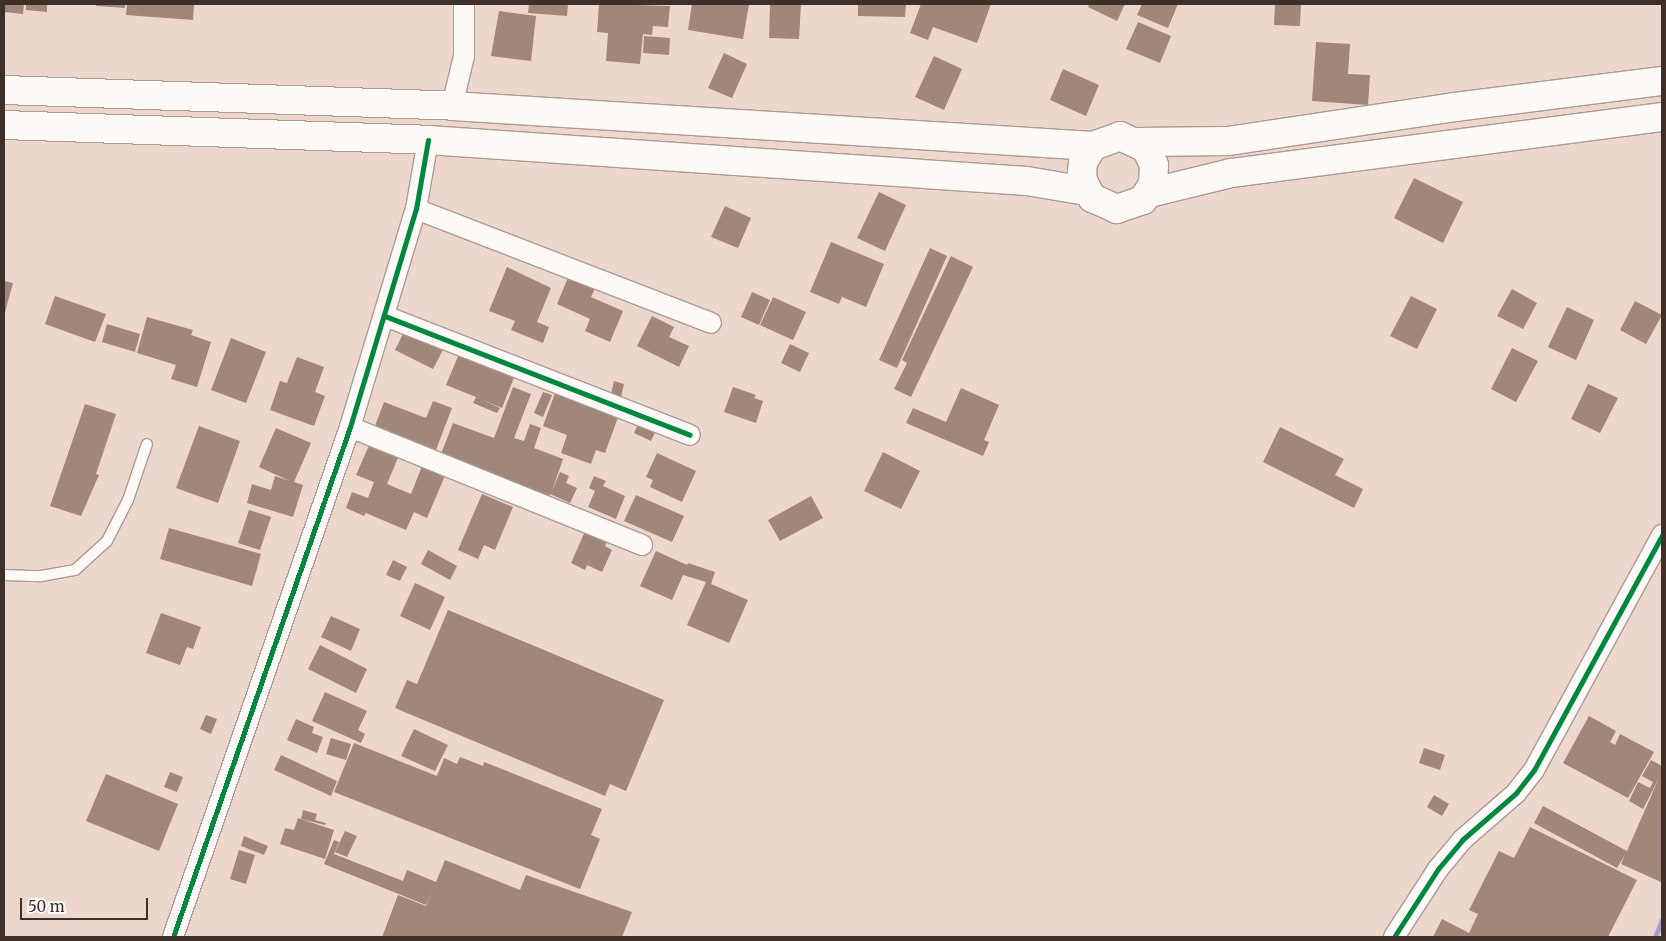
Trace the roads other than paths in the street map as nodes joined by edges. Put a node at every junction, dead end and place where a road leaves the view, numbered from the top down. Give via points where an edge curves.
1 (464, 4) edge
2 (1662, 81) edge
3 (4, 90) edge
4 (452, 106) junction
5 (1662, 117) edge
6 (4, 125) edge
7 (428, 140) junction
8 (1138, 142) junction
9 (1093, 146) junction
10 (1086, 190) junction
11 (1149, 193) junction
12 (416, 209) junction
13 (385, 316) junction
14 (712, 323) dead end
15 (350, 427) junction
16 (690, 435) dead end
17 (147, 444) dead end
18 (1662, 535) edge
19 (642, 545) dead end
20 (4, 575) edge
21 (173, 937) edge
22 (1394, 937) edge

1 - 4 street via 464,56
2 - 8 highway via 1455,107 1228,141
3 - 4 highway
4 - 9 highway
5 - 11 highway via 1231,173
6 - 7 highway
7 - 10 highway via 1017,181
7 - 12 street
8 - 9 highway via 1120,136
8 - 11 highway via 1146,148 1154,165
9 - 10 highway via 1083,162
10 - 11 highway via 1099,204 1117,209 1135,205
12 - 13 street
12 - 14 street
13 - 15 street
13 - 16 street
15 - 19 street
15 - 21 street
17 - 20 lane via 128,500 101,547 75,570 41,576
18 - 22 street via 1534,770 1516,792 1462,840

